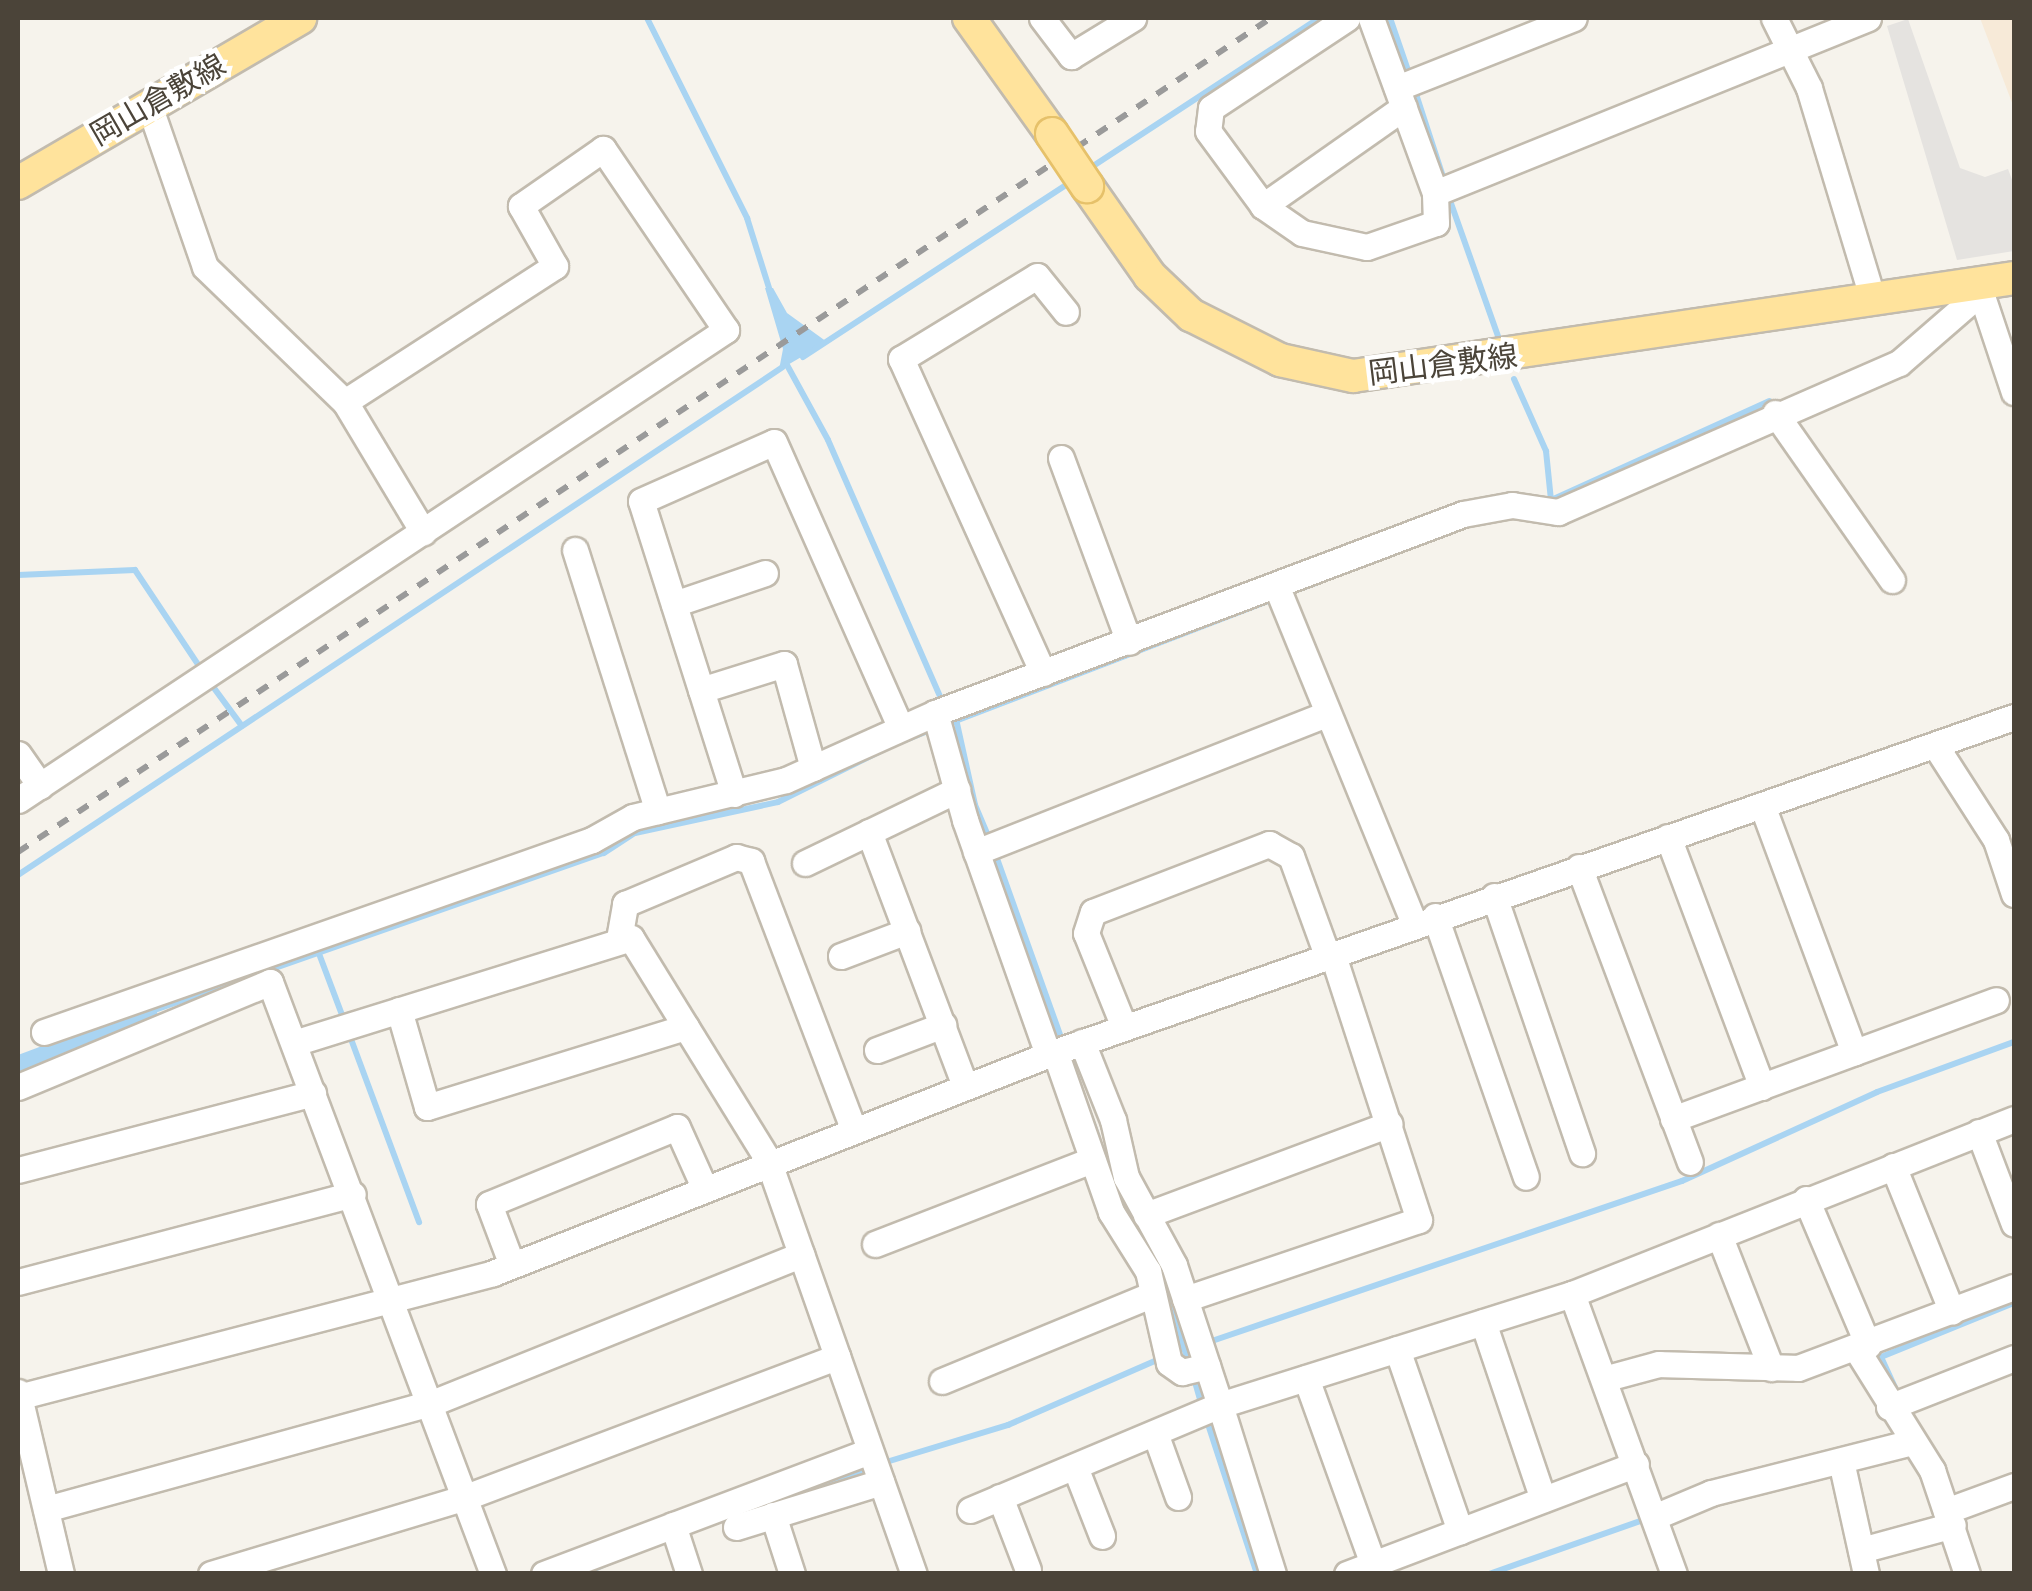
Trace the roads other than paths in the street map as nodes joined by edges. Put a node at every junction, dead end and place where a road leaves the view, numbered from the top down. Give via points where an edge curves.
1 (300, 18) edge
2 (969, 18) edge
3 (1042, 18) edge
4 (1133, 18) edge
5 (1347, 18) edge
6 (1371, 18) edge
7 (1574, 18) edge
8 (1774, 18) edge
9 (1868, 18) edge
10 (1786, 49) junction
11 (1407, 90) junction
12 (149, 105) junction
13 (18, 183) edge
14 (1443, 189) junction
15 (1263, 206) junction
16 (2014, 278) edge
17 (1979, 288) junction
18 (1873, 300) junction
19 (1066, 312) dead end
20 (2014, 392) edge
21 (344, 402) junction
22 (1775, 413) junction
23 (1060, 458) dead end
24 (423, 532) junction
25 (575, 550) dead end
26 (765, 574) dead end
27 (1892, 580) dead end
28 (1280, 592) junction
29 (674, 604) junction
30 (1129, 642) junction
31 (1043, 673) junction
32 (701, 690) junction
33 (1328, 713) junction
34 (943, 716) junction
35 (2014, 716) edge
36 (900, 727) junction
37 (1935, 745) junction
38 (18, 754) edge
39 (812, 768) junction
40 (957, 790) junction
41 (28, 793) edge
42 (734, 794) junction
43 (1762, 805) junction
44 (658, 811) junction
45 (869, 832) junction
46 (1668, 837) junction
47 (988, 847) junction
48 (805, 863) dead end
49 (1579, 867) junction
50 (2014, 894) edge
51 (1494, 896) junction
52 (1424, 920) junction
53 (907, 931) junction
54 (619, 939) junction
55 (1329, 954) junction
56 (842, 956) dead end
57 (1996, 1000) dead end
58 (398, 1010) junction
59 (942, 1026) junction
60 (1124, 1027) junction
61 (686, 1028) junction
62 (44, 1032) dead end
63 (294, 1043) junction
64 (1063, 1049) junction
65 (877, 1050) dead end
66 (1854, 1052) junction
67 (965, 1086) junction
68 (18, 1087) edge
69 (1762, 1087) junction
70 (314, 1093) junction
71 (1673, 1119) junction
72 (2014, 1119) edge
73 (1390, 1124) junction
74 (853, 1128) junction
75 (1980, 1132) junction
76 (1582, 1153) dead end
77 (768, 1160) junction
78 (1092, 1160) junction
79 (1690, 1162) dead end
80 (1893, 1166) junction
81 (18, 1170) edge
82 (1526, 1177) dead end
83 (704, 1187) junction
84 (353, 1194) junction
85 (1806, 1200) junction
86 (1146, 1215) junction
87 (2014, 1224) edge
88 (1719, 1234) junction
89 (875, 1244) dead end
90 (801, 1255) junction
91 (512, 1265) junction
92 (18, 1282) edge
93 (2014, 1288) edge
94 (1153, 1294) junction
95 (1572, 1294) junction
96 (1185, 1299) junction
97 (396, 1303) junction
98 (1952, 1312) junction
99 (1482, 1322) junction
100 (1397, 1348) junction
101 (1863, 1348) junction
102 (837, 1357) junction
103 (2014, 1358) edge
104 (1190, 1359) junction
105 (1771, 1368) junction
106 (1306, 1378) junction
107 (1607, 1378) junction
108 (942, 1381) dead end
109 (18, 1395) edge
110 (432, 1403) junction
111 (1898, 1404) junction
112 (1208, 1410) junction
113 (1155, 1433) junction
114 (1909, 1443) junction
115 (1841, 1461) junction
116 (1636, 1464) junction
117 (876, 1466) junction
118 (1075, 1466) junction
119 (2014, 1486) edge
120 (1178, 1497) dead end
121 (466, 1498) junction
122 (1000, 1498) junction
123 (1544, 1499) junction
124 (46, 1508) junction
125 (970, 1510) dead end
126 (773, 1516) junction
127 (1654, 1517) junction
128 (1950, 1518) junction
129 (736, 1526) dead end
130 (1460, 1531) junction
131 (675, 1533) junction
132 (1102, 1536) dead end
133 (1863, 1562) edge
134 (1373, 1564) junction
135 (1028, 1570) dead end
136 (61, 1574) edge
137 (211, 1574) edge
138 (493, 1574) edge
139 (544, 1574) edge
140 (688, 1574) edge
141 (792, 1574) edge
142 (914, 1574) edge
143 (1273, 1574) edge
144 (1347, 1574) edge
145 (1674, 1574) edge
146 (1966, 1574) edge

1 - 12 main road, 岡山倉敷線
2 - 18 main road, 岡山倉敷線, bridge via 1150,276 1191,315 1280,360 1353,376
3 - 4 street via 1071,56
5 - 15 street via 1211,108 1208,130
6 - 11 street
7 - 11 street
8 - 10 street
9 - 10 street
10 - 14 street
10 - 18 street via 1809,88
11 - 14 street
11 - 15 street
12 - 13 main road, 岡山倉敷線
12 - 21 street via 204,267
14 - 15 street via 1436,222 1367,248 1302,233
16 - 17 main road, 岡山倉敷線
17 - 18 main road, 岡山倉敷線
17 - 20 street
17 - 22 street via 1900,363
19 - 31 street via 1037,276 901,359
21 - 24 street
21 - 24 street via 555,266 521,206 604,150 726,330
22 - 27 street
22 - 28 street via 1558,512 1463,514
23 - 30 street
24 - 41 street
25 - 44 street
26 - 29 street
28 - 30 street
28 - 33 street
29 - 32 street
29 - 36 street via 641,500 774,442
30 - 31 street
31 - 34 street
32 - 39 street via 784,664
32 - 42 street
33 - 47 street
33 - 52 street
34 - 36 street
34 - 40 street
35 - 37 street
36 - 39 street
37 - 43 street
37 - 50 street via 1996,840
38 - 41 street
39 - 42 street
40 - 45 street
40 - 47 street
42 - 44 street
43 - 46 street
43 - 66 street
44 - 62 street
45 - 48 street
45 - 53 street
46 - 49 street
46 - 69 street
47 - 64 street
49 - 51 street
49 - 71 street
51 - 52 street
51 - 76 street
52 - 55 street
52 - 82 street
53 - 56 street
53 - 59 street
54 - 58 street
54 - 61 street via 631,938
54 - 74 street via 624,904 736,857 751,861
55 - 60 street
55 - 60 street via 1292,856 1269,844 1093,912 1086,933
55 - 73 street
57 - 66 street
58 - 61 street via 427,1108
58 - 63 street
59 - 65 street
59 - 67 street
60 - 64 street
61 - 77 street
63 - 68 street via 270,982
63 - 70 street
64 - 67 street
64 - 78 street
64 - 86 street via 1113,1120 1126,1176
66 - 69 street
67 - 74 street
69 - 71 street
70 - 81 street
70 - 84 street
71 - 79 street
72 - 75 street
73 - 86 street
73 - 96 street via 1419,1220
74 - 77 street
75 - 80 street
75 - 87 street
77 - 83 street
77 - 90 street
78 - 89 street
78 - 94 street
80 - 85 street
80 - 98 street
83 - 91 street
83 - 91 street via 678,1127 489,1204
84 - 92 street
84 - 97 street
85 - 88 street
85 - 101 street
86 - 96 street
88 - 95 street
88 - 105 street
90 - 102 street
90 - 110 street
91 - 97 street
93 - 98 street
94 - 104 street
94 - 108 street
95 - 99 street
95 - 107 street
96 - 104 street
97 - 109 street
97 - 110 street
98 - 101 street
99 - 100 street
99 - 123 street
100 - 106 street
100 - 130 street
101 - 105 street via 1798,1368
101 - 111 street
102 - 117 street
102 - 121 street
103 - 111 street
104 - 112 street
105 - 107 street via 1659,1364
106 - 112 street
106 - 134 street
107 - 116 street
109 - 124 street
110 - 121 street
110 - 124 street
111 - 114 street
112 - 113 street
112 - 143 street
113 - 118 street
113 - 120 street
114 - 115 street
114 - 128 street via 1932,1470
115 - 127 street via 1711,1494
115 - 133 street
116 - 123 street
116 - 127 street
117 - 126 street
117 - 131 street
117 - 142 street
118 - 122 street
118 - 132 street
119 - 128 street
121 - 137 street
121 - 138 street
122 - 125 street
122 - 135 street
123 - 130 street
124 - 136 street
126 - 129 street
126 - 141 street
127 - 145 street
128 - 133 street
128 - 146 street
130 - 134 street
131 - 139 street
131 - 140 street
134 - 144 street

